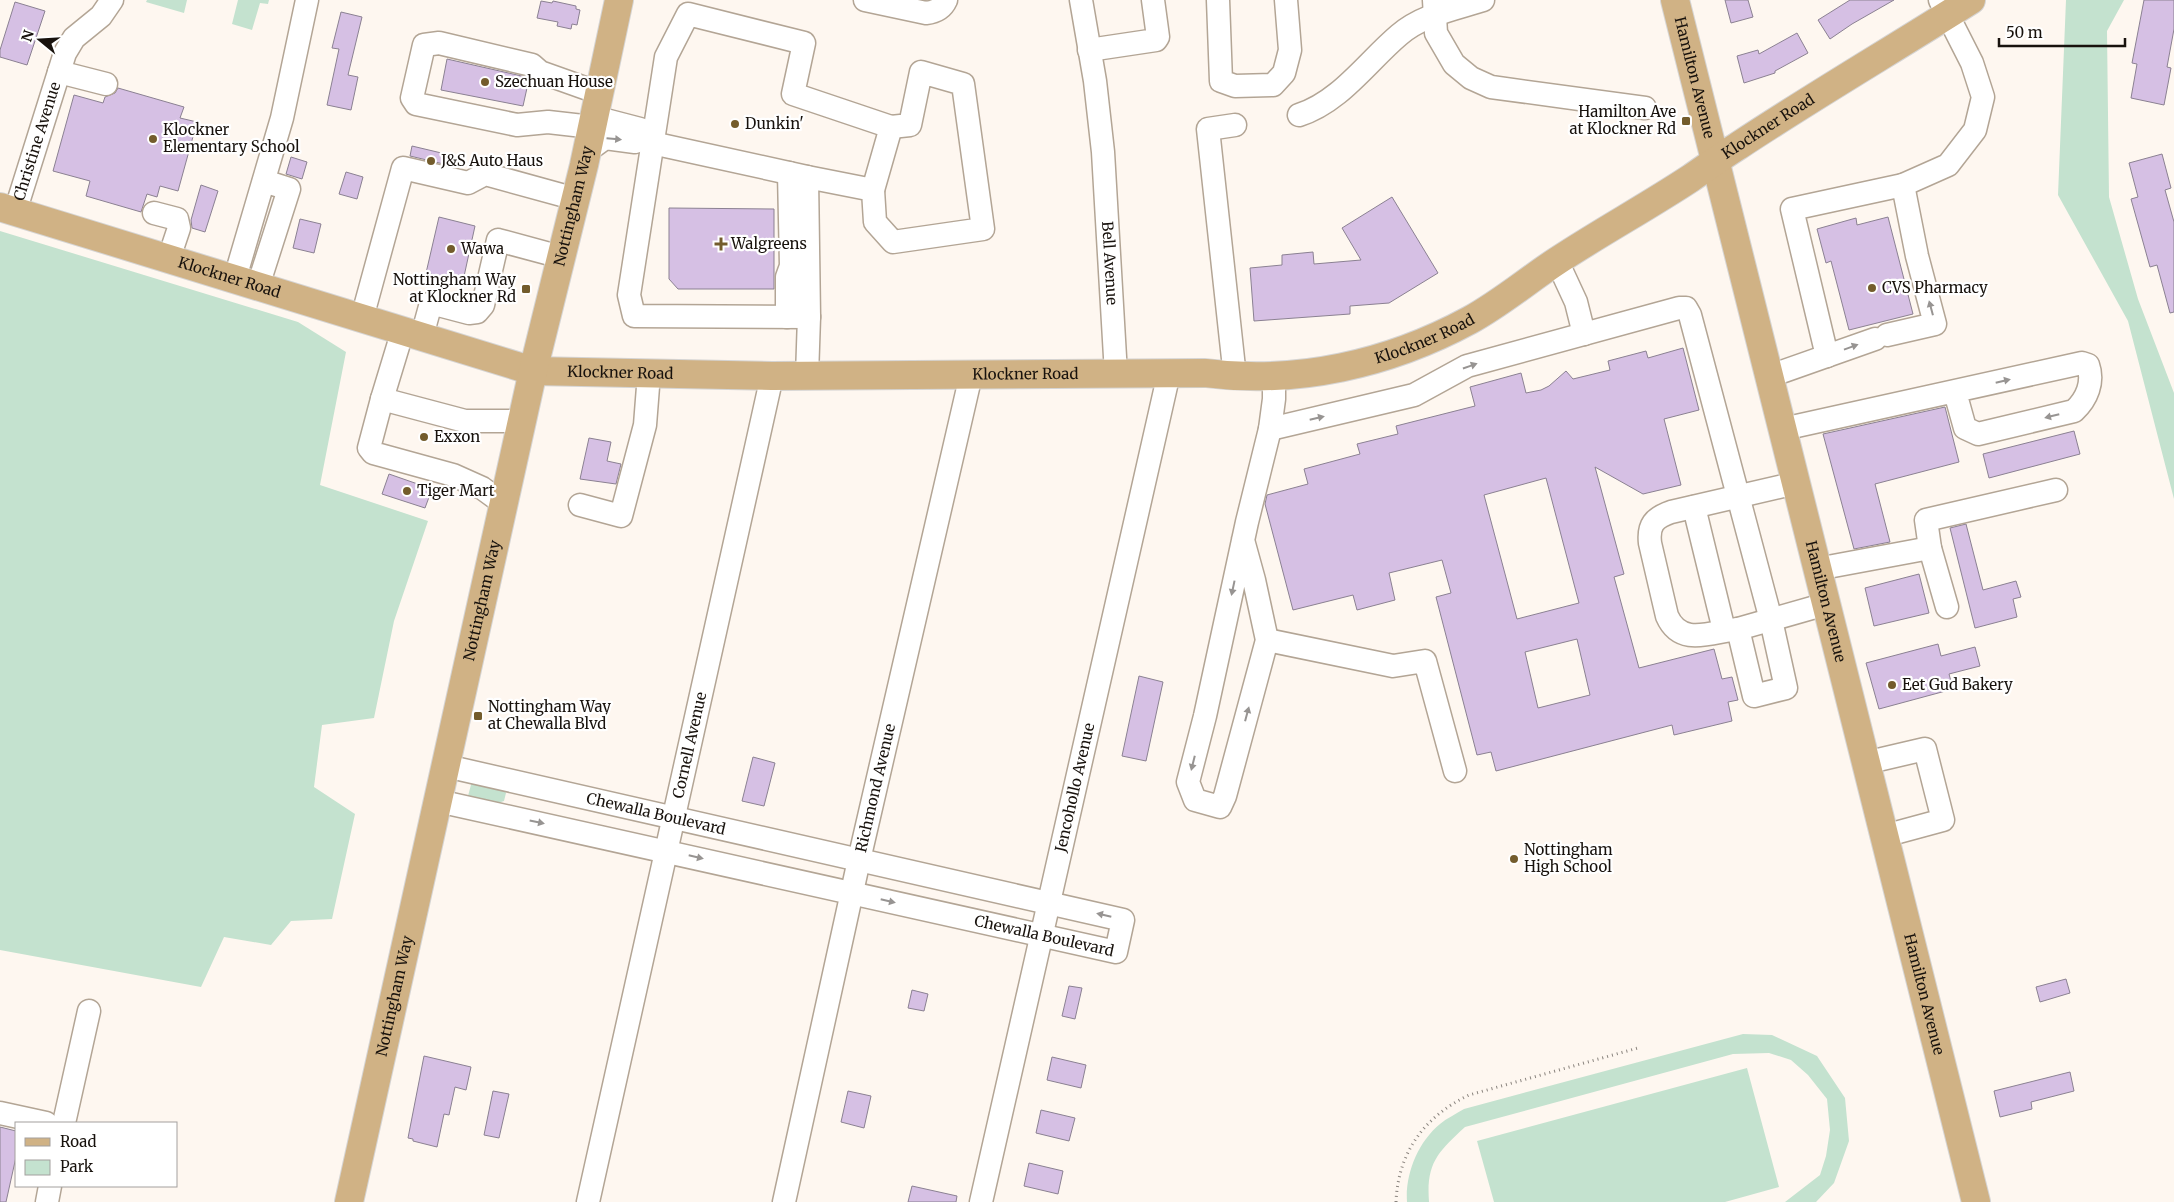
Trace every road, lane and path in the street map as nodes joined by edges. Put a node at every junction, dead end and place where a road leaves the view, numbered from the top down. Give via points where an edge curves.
1 (112, 0) edge
2 (307, 0) edge
3 (619, 0) edge
4 (865, 0) edge
5 (946, 0) edge
6 (1081, 0) edge
7 (1154, 0) edge
8 (1218, 0) edge
9 (1286, 0) edge
10 (1483, 0) edge
11 (1676, 0) edge
12 (1972, 0) edge
13 (1944, 7) edge
14 (1435, 8) edge
15 (1089, 50) junction
16 (59, 72) junction
17 (106, 84) dead end
18 (1645, 108) dead end
19 (1299, 115) dead end
20 (593, 122) junction
21 (1235, 125) dead end
22 (891, 127) junction
23 (648, 141) junction
24 (1716, 160) junction
25 (792, 174) junction
26 (1903, 185) junction
27 (873, 190) junction
28 (576, 199) junction
29 (7, 209) edge
30 (154, 213) dead end
31 (561, 257) junction
32 (169, 258) junction
33 (1557, 261) junction
34 (787, 276) junction
35 (246, 282) junction
36 (798, 317) junction
37 (362, 318) junction
38 (412, 333) junction
39 (1584, 334) junction
40 (1827, 356) junction
41 (533, 370) junction
42 (1169, 373) junction
43 (649, 374) junction
44 (1116, 374) junction
45 (971, 375) junction
46 (772, 376) junction
47 (807, 376) junction
48 (1274, 376) junction
49 (1770, 376) junction
50 (1235, 377) junction
51 (1955, 392) junction
52 (382, 399) junction
53 (522, 421) junction
54 (1270, 429) junction
55 (1783, 429) junction
56 (1796, 484) junction
57 (2056, 490) dead end
58 (1737, 498) junction
59 (504, 504) junction
60 (580, 505) dead end
61 (1694, 507) junction
62 (1243, 540) junction
63 (1930, 548) junction
64 (1818, 569) junction
65 (1826, 604) junction
66 (1947, 607) dead end
67 (1771, 620) junction
68 (1731, 630) junction
69 (1267, 640) junction
70 (1865, 763) junction
71 (446, 766) junction
72 (1455, 771) dead end
73 (516, 782) junction
74 (438, 801) junction
75 (509, 816) junction
76 (672, 817) junction
77 (1884, 836) junction
78 (665, 850) junction
79 (859, 860) junction
80 (852, 893) junction
81 (1050, 903) junction
82 (1042, 936) junction
83 (89, 1011) dead end
84 (1638, 1048) dead end
85 (0, 1113) edge
86 (41, 1122) edge
87 (64, 1122) edge
88 (50, 1187) edge
89 (47, 1202) edge
90 (349, 1202) edge
91 (588, 1202) edge
92 (784, 1202) edge
93 (982, 1202) edge
94 (1396, 1202) edge
95 (1976, 1202) edge

1 - 16 street, Christine Avenue via 101,16 74,38
2 - 35 street via 282,118 264,181
3 - 20 main road, Nottingham Way
4 - 5 street via 926,13 944,6
6 - 15 street, Bell Avenue
7 - 15 street via 1156,40
8 - 9 street via 1221,81 1235,86 1273,85 1284,73 1290,50
10 - 14 street
11 - 24 main road, Hamilton Avenue
12 - 13 main road, Klockner Road
13 - 24 main road, Klockner Road via 1866,64
13 - 26 street via 1972,63 1983,97 1975,130 1948,165
14 - 18 street via 1436,33 1454,64 1471,78 1491,87
14 - 19 street via 1399,35 1326,104
15 - 44 street, Bell Avenue via 1103,152
16 - 17 street
16 - 29 street, Christine Avenue
20 - 20 street via 517,125 416,104 412,98 424,45 439,43 532,65
20 - 23 street via 640,129
20 -> 23 street via 605,138
20 - 28 main road, Nottingham Way
21 - 50 street via 1208,129
22 - 23 street via 793,94 804,43 688,14 666,57
22 - 27 street
22 - 27 street via 910,126 920,72 963,84 983,229 894,242 875,222
23 - 25 street
23 - 36 street via 628,295 634,316
24 - 33 main road, Klockner Road
24 - 49 main road, Hamilton Avenue
25 - 27 street
25 - 34 street via 791,266
25 - 34 street via 779,239 779,268
25 - 36 street
40 -> 26 street via 1881,337 1935,324
26 - 40 street via 1792,209
28 - 31 main road, Nottingham Way
28 - 37 street via 485,174 468,183 403,168
29 - 32 main road, Klockner Road
30 - 32 street via 177,219 179,228
31 - 38 street via 498,240 483,305 477,312 469,313 431,303
31 - 41 main road, Nottingham Way
32 - 35 main road, Klockner Road
33 - 39 street via 1576,302
33 - 48 main road, Klockner Road via 1471,319 1434,337 1334,370
34 - 36 street
35 - 37 main road, Klockner Road
36 - 47 street
37 - 38 main road, Klockner Road
38 - 41 main road, Klockner Road
38 - 52 street
54 -> 39 street via 1414,395 1467,366
39 - 58 street via 1686,308
40 - 49 street
41 - 43 main road, Klockner Road
41 - 53 main road, Nottingham Way
42 - 44 main road, Klockner Road
42 - 50 main road, Klockner Road
42 - 81 street, Jencohollo Avenue
43 - 46 main road, Klockner Road
43 - 60 street via 645,424 621,516
44 - 45 main road, Klockner Road
45 - 47 main road, Klockner Road
45 - 79 street, Richmond Avenue
46 - 47 main road, Klockner Road
46 - 76 street, Cornell Avenue
48 - 50 main road, Klockner Road
48 - 54 street
49 - 55 main road, Hamilton Avenue
51 -> 51 street via 2082,363 2088,365 2092,376 2084,403 2074,411 1978,434 1965,428
51 - 55 street
52 - 53 street via 465,421
52 - 59 street via 369,448 453,475 482,488
53 - 59 main road, Nottingham Way
54 - 62 street
55 - 56 main road, Hamilton Avenue
56 - 58 street
56 - 64 main road, Hamilton Avenue
57 - 63 street via 1926,520
58 - 61 street
58 - 67 street
59 - 71 main road, Nottingham Way
61 - 68 street
61 - 68 street via 1659,516 1649,532 1667,616 1671,626 1688,635
62 - 69 street
62 -> 69 street via 1188,782 1195,800 1220,807 1225,796
63 - 64 street
63 - 66 street
64 - 65 main road, Hamilton Avenue
65 - 67 street
65 - 70 main road, Hamilton Avenue
67 - 68 street
67 - 68 street via 1786,688 1754,696
69 - 72 street via 1393,666 1425,661
70 - 77 main road, Hamilton Avenue
70 - 77 street via 1925,749 1944,820
71 - 73 street, Chewalla Boulevard
71 - 74 main road, Nottingham Way
73 - 75 street
73 - 76 street, Chewalla Boulevard
74 - 75 street, Chewalla Boulevard
74 - 90 main road, Nottingham Way
75 -> 78 street, Chewalla Boulevard
76 - 78 street, Cornell Avenue
76 - 79 street, Chewalla Boulevard
77 - 95 main road, Hamilton Avenue
78 -> 80 street, Chewalla Boulevard
78 - 91 street, Cornell Avenue
79 - 80 street, Richmond Avenue
79 - 81 street, Chewalla Boulevard
80 -> 82 street, Chewalla Boulevard
80 - 92 street, Richmond Avenue
81 - 82 street, Jencohollo Avenue
82 -> 81 street, Chewalla Boulevard via 1116,952 1123,920
82 - 93 street, Jencohollo Avenue
83 - 87 street
84 - 94 path via 1469,1095 1450,1104 1415,1138 1404,1160
85 - 86 street
88 - 89 street

